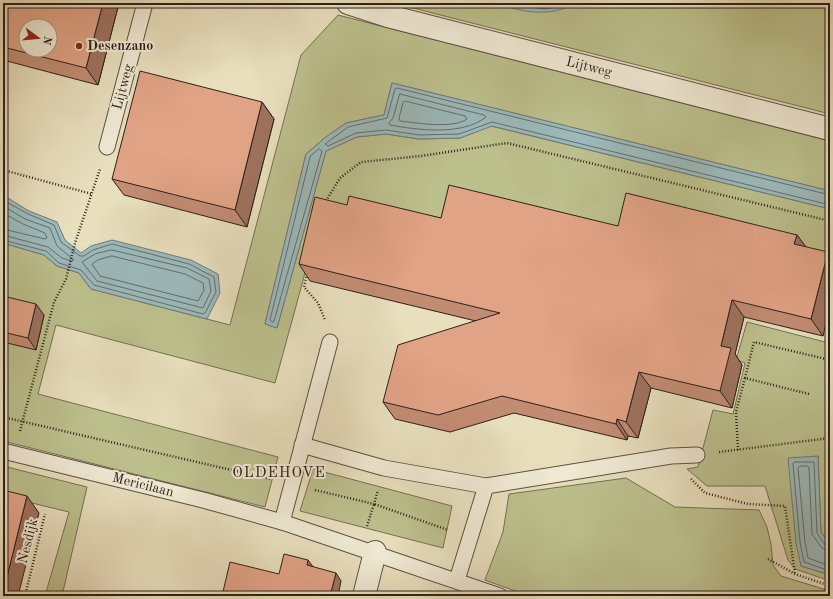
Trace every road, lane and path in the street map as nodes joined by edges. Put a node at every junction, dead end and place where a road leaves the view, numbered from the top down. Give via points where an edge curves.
1 (145, 3) edge
2 (348, 3) edge
3 (390, 9) edge
4 (830, 129) edge
5 (107, 147) joint
6 (3, 170) edge
7 (92, 194) junction
8 (325, 203) edge
9 (830, 221) edge
10 (308, 271) edge
11 (330, 342) joint
12 (830, 360) edge
13 (745, 378) junction
14 (809, 394) dead end
15 (3, 417) edge
16 (22, 422) junction
17 (830, 438) edge
18 (302, 445) junction
19 (738, 450) junction
20 (9, 453) edge
21 (697, 455) joint
22 (671, 456) junction
23 (292, 484) junction
24 (486, 486) junction
25 (374, 504) junction
26 (45, 514) dead end
27 (282, 522) junction
28 (469, 538) junction
29 (367, 549) junction
30 (768, 560) dead end
31 (795, 574) junction
32 (456, 580) junction
33 (830, 586) edge
34 (25, 596) edge
35 (364, 596) edge
36 (500, 596) edge

1 - 5 lane, Lijtweg
2 - 3 street, Lijtweg
3 - 4 street, Lijtweg
5 - 7 path
6 - 7 path
7 - 16 path via 66,279 54,302
8 - 9 path via 340,178 361,162 507,143
10 - 11 path via 304,286 318,303
11 - 18 lane
12 - 13 path via 754,342
13 - 14 path
13 - 19 path via 736,412
15 - 16 path
16 - 20 path
16 - 23 path
17 - 19 path
18 - 23 lane
18 - 24 lane via 384,468
19 - 21 path
20 - 27 lane, Mericilaan
21 - 22 lane
22 - 24 lane
22 - 31 path via 705,493 748,504 785,506
23 - 25 path
23 - 27 lane
24 - 28 lane
25 - 28 path
25 - 29 path
26 - 34 path, Nesdijk
27 - 29 lane, Mericilaan
28 - 32 lane
29 - 32 lane, Mericilaan
29 - 35 street
30 - 31 path
31 - 33 path
32 - 36 lane, Mericilaan

